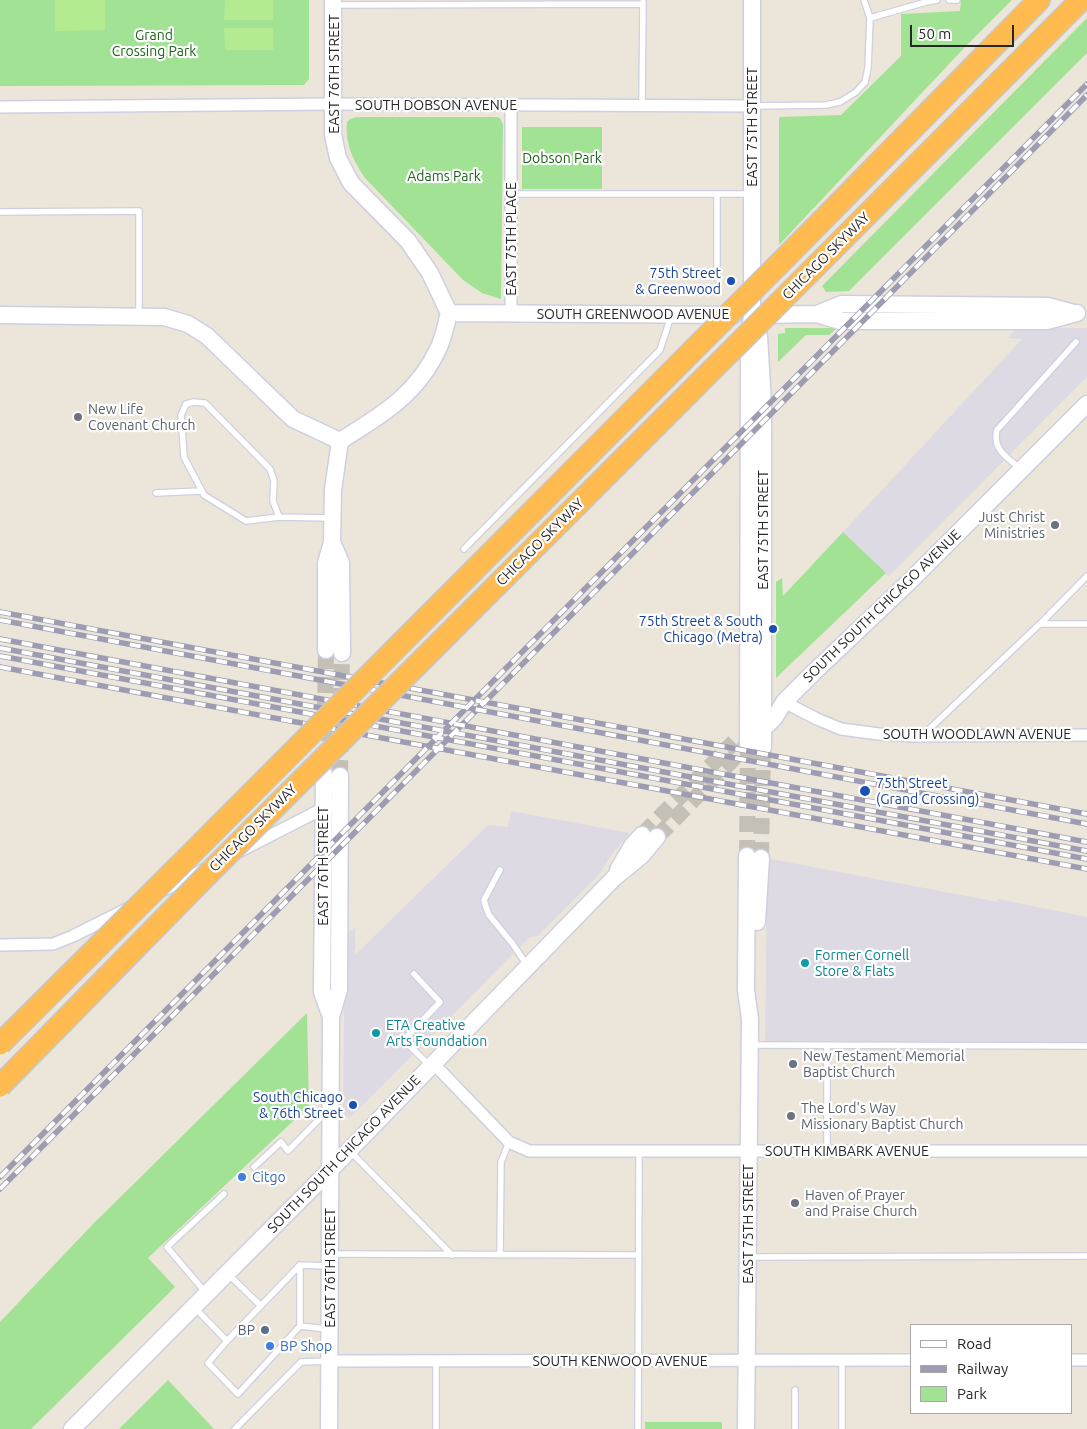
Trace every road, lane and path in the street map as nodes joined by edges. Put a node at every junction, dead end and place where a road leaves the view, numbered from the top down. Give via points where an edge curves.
1 (752, 0) edge
2 (864, 0) edge
3 (937, 0) edge
4 (949, 0) edge
5 (956, 0) edge
6 (1039, 0) edge
7 (1082, 0) edge
8 (333, 2) edge
9 (443, 2) edge
10 (643, 2) edge
11 (870, 18) junction
12 (333, 104) junction
13 (511, 105) junction
14 (0, 106) edge
15 (642, 106) junction
16 (752, 106) junction
17 (511, 194) junction
18 (717, 194) junction
19 (752, 194) junction
20 (0, 212) edge
21 (717, 278) dead end
22 (449, 313) junction
23 (1082, 313) edge
24 (511, 314) junction
25 (672, 315) junction
26 (752, 315) junction
27 (0, 316) edge
28 (139, 316) junction
29 (1076, 342) dead end
30 (1087, 404) edge
31 (340, 440) junction
32 (1022, 469) junction
33 (201, 491) junction
34 (156, 493) dead end
35 (279, 517) junction
36 (332, 518) junction
37 (464, 549) dead end
38 (1087, 576) edge
39 (1041, 624) junction
40 (1087, 624) edge
41 (334, 651) tunnel mouth
42 (784, 702) junction
43 (763, 714) junction
44 (1087, 735) edge
45 (922, 736) junction
46 (751, 738) junction
47 (340, 800) junction
48 (324, 808) junction
49 (650, 836) tunnel mouth
50 (754, 857) tunnel mouth
51 (500, 870) dead end
52 (0, 946) edge
53 (528, 966) junction
54 (414, 974) dead end
55 (331, 1016) junction
56 (0, 1044) edge
57 (749, 1045) junction
58 (827, 1045) junction
59 (1087, 1046) edge
60 (432, 1065) junction
61 (0, 1086) edge
62 (331, 1108) junction
63 (509, 1142) junction
64 (349, 1150) junction
65 (639, 1151) junction
66 (749, 1151) junction
67 (826, 1151) junction
68 (1087, 1151) edge
69 (254, 1167) dead end
70 (330, 1168) junction
71 (224, 1194) dead end
72 (452, 1254) junction
73 (500, 1255) junction
74 (639, 1255) junction
75 (1087, 1256) edge
76 (748, 1257) junction
77 (330, 1260) junction
78 (300, 1265) junction
79 (227, 1273) junction
80 (207, 1293) junction
81 (194, 1306) junction
82 (261, 1306) junction
83 (300, 1326) junction
84 (330, 1329) junction
85 (227, 1341) junction
86 (639, 1360) junction
87 (746, 1360) junction
88 (842, 1360) junction
89 (910, 1360) edge
90 (1072, 1360) edge
91 (1087, 1360) edge
92 (330, 1361) junction
93 (436, 1361) junction
94 (795, 1390) dead end
95 (72, 1429) edge
96 (235, 1429) edge
97 (329, 1429) edge
98 (436, 1429) edge
99 (638, 1429) edge
100 (746, 1429) edge
101 (795, 1429) edge
102 (842, 1429) edge

1 - 16 street, EAST 75TH STREET
2 - 11 lane
3 - 11 lane
4 - 5 lane
6 - 56 highway, CHICAGO SKYWAY, bridge
7 - 61 highway, CHICAGO SKYWAY, bridge via 328,753
8 - 9 lane
8 - 12 street, EAST 76TH STREET
9 - 10 lane
10 - 15 lane
11 - 16 lane via 868,68 865,82 856,92 840,102 826,105
12 - 13 street, SOUTH DOBSON AVENUE
12 - 14 street, SOUTH DOBSON AVENUE
12 - 22 street, EAST 76TH STREET via 333,135 338,158 351,183 408,241 430,273
13 - 15 street, SOUTH DOBSON AVENUE
13 - 17 street, EAST 75TH PLACE
15 - 16 street, SOUTH DOBSON AVENUE
16 - 19 street, EAST 75TH STREET
17 - 18 lane
17 - 24 street, EAST 75TH PLACE
18 - 19 lane
18 - 21 lane
19 - 26 street, EAST 75TH STREET
20 - 28 lane via 139,211
22 - 24 street, SOUTH GREENWOOD AVENUE
22 - 31 street via 440,345 428,370 381,416
23 - 26 street, SOUTH GREENWOOD AVENUE via 1047,321 840,321 817,314
24 - 25 street, SOUTH GREENWOOD AVENUE
25 - 26 street, SOUTH GREENWOOD AVENUE
25 - 37 lane via 660,350
26 - 43 street, EAST 75TH STREET via 760,337 763,403
26 - 46 street, EAST 75TH STREET via 749,339
27 - 28 street
28 - 31 street via 164,317 188,324 226,353 293,419
29 - 32 lane via 997,430 995,437 999,450
30 - 32 street, SOUTH SOUTH CHICAGO AVENUE
31 - 36 street
32 - 42 street, SOUTH SOUTH CHICAGO AVENUE
33 - 34 lane
33 - 35 lane via 246,521
33 - 35 lane via 184,456 181,415 186,404 194,402 205,403 270,469 274,481 273,501
35 - 36 lane
36 - 41 street via 332,542 341,563
38 - 39 lane
39 - 40 lane
39 - 45 lane
42 - 43 street, SOUTH SOUTH CHICAGO AVENUE
42 - 45 street, SOUTH WOODLAWN AVENUE via 841,729
42 - 46 street, SOUTH SOUTH CHICAGO AVENUE via 776,717
43 - 46 street, SOUTH SOUTH CHICAGO AVENUE
44 - 45 street, SOUTH WOODLAWN AVENUE
47 - 48 street
47 - 48 street, EAST 76TH STREET via 332,775
47 - 55 street, EAST 76TH STREET via 339,990
48 - 52 street via 63,941
48 - 55 street, EAST 76TH STREET via 322,992
49 - 53 street, SOUTH SOUTH CHICAGO AVENUE via 632,846 614,878
50 - 57 street, EAST 75TH STREET via 746,990
51 - 53 lane via 484,900 488,915
53 - 60 street, SOUTH SOUTH CHICAGO AVENUE
54 - 60 lane via 440,1002 404,1040
55 - 62 street, EAST 76TH STREET
57 - 58 lane
57 - 66 street, EAST 75TH STREET
58 - 59 lane
58 - 67 lane
60 - 63 street, SOUTH KIMBARK AVENUE
60 - 64 street, SOUTH SOUTH CHICAGO AVENUE
62 - 69 lane via 288,1151 281,1142
62 - 70 street, EAST 76TH STREET
63 - 65 street, SOUTH KIMBARK AVENUE via 529,1151
63 - 73 lane via 500,1162
64 - 70 street, SOUTH SOUTH CHICAGO AVENUE
64 - 72 lane
65 - 66 street, SOUTH KIMBARK AVENUE
65 - 74 lane
66 - 67 street, SOUTH KIMBARK AVENUE
66 - 76 street, EAST 75TH STREET
67 - 68 street, SOUTH KIMBARK AVENUE
70 - 77 street, EAST 76TH STREET
70 - 79 street, SOUTH SOUTH CHICAGO AVENUE
71 - 80 lane via 167,1247
72 - 73 lane
72 - 77 lane
73 - 74 lane
74 - 86 lane
75 - 76 lane
76 - 87 street, EAST 75TH STREET
77 - 78 lane
77 - 84 street, EAST 76TH STREET
78 - 82 lane
78 - 83 lane
79 - 80 street, SOUTH SOUTH CHICAGO AVENUE
79 - 82 lane
80 - 81 street, SOUTH SOUTH CHICAGO AVENUE
81 - 85 lane
81 - 95 street, SOUTH SOUTH CHICAGO AVENUE
82 - 85 lane
83 - 84 lane
83 - 85 lane via 238,1394 208,1363
84 - 92 street, EAST 76TH STREET
86 - 87 street, SOUTH KENWOOD AVENUE
86 - 93 street, SOUTH KENWOOD AVENUE
86 - 99 lane
87 - 88 street, SOUTH KENWOOD AVENUE
87 - 100 street, EAST 75TH STREET
88 - 89 street, SOUTH KENWOOD AVENUE
88 - 102 lane
90 - 91 street
92 - 93 street, SOUTH KENWOOD AVENUE
92 - 96 lane via 301,1362
92 - 97 street, EAST 76TH STREET
93 - 98 lane
94 - 101 lane

